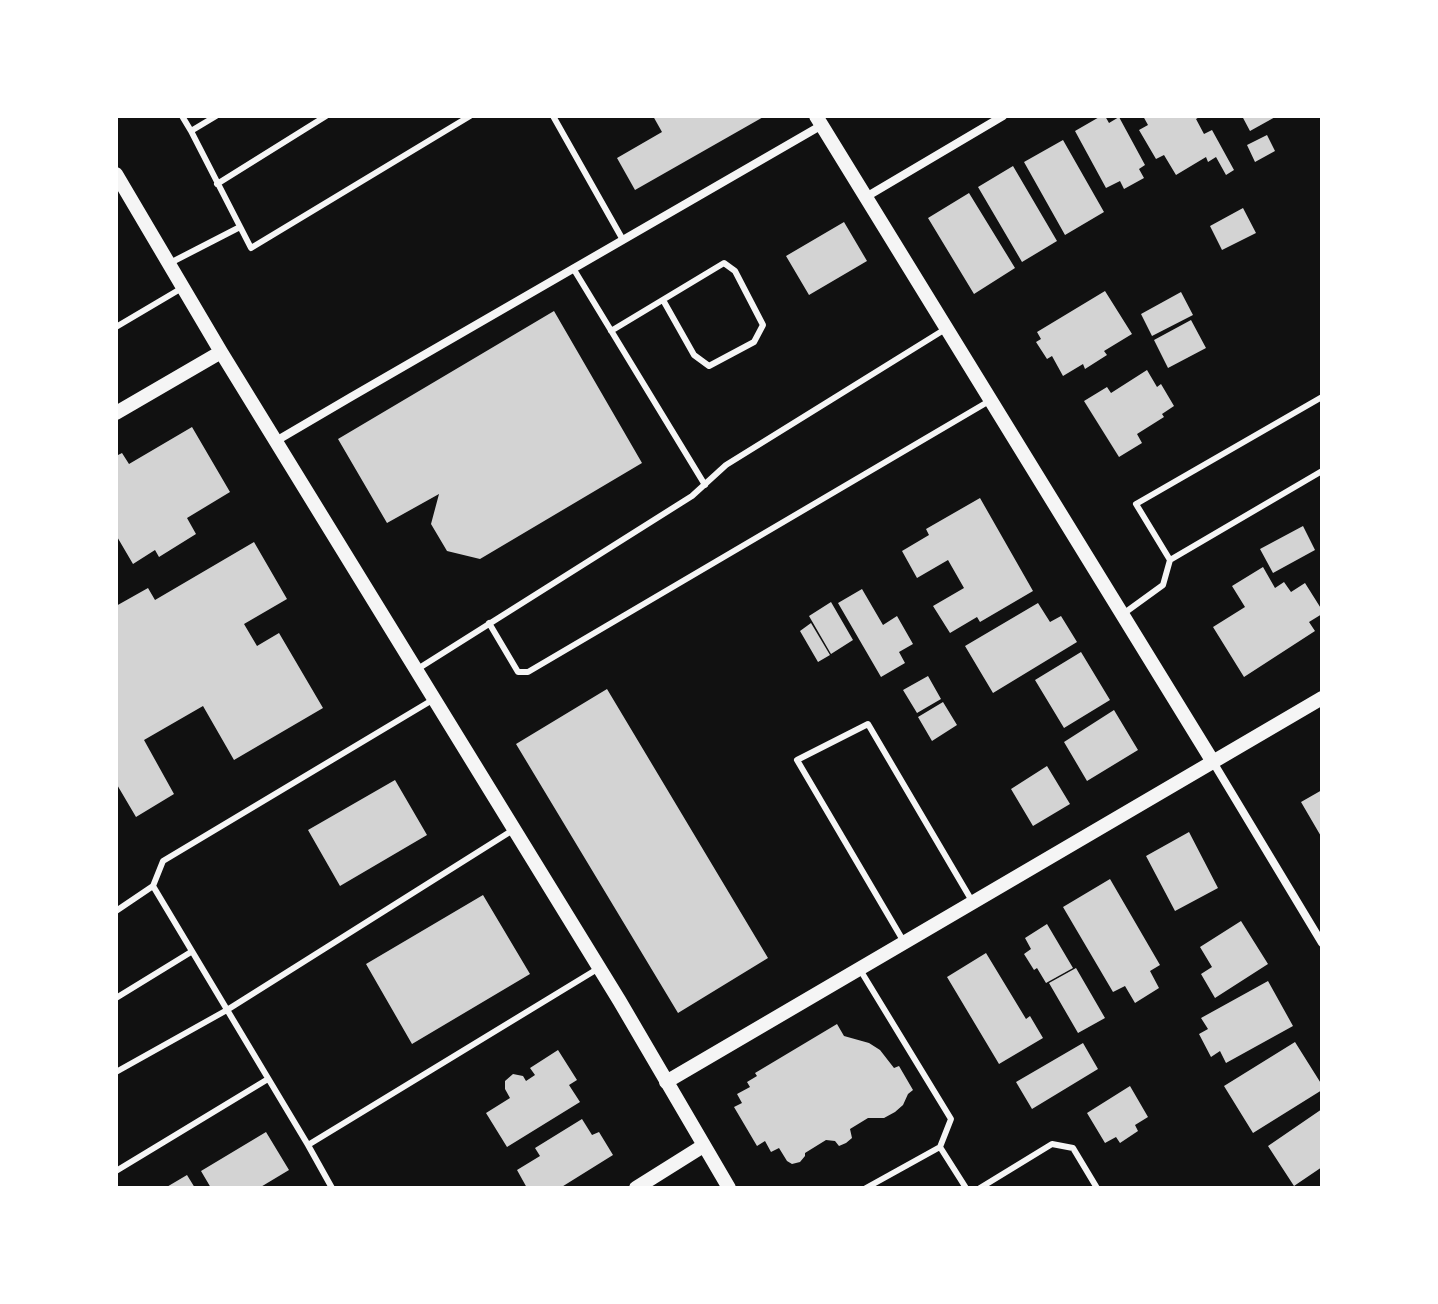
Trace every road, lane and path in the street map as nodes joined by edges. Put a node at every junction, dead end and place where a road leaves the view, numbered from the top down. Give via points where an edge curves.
1 (182, 116) edge
2 (216, 116) edge
3 (326, 116) edge
4 (470, 116) edge
5 (553, 116) edge
6 (1003, 116) edge
7 (819, 121) edge
8 (191, 131) junction
9 (116, 174) edge
10 (217, 184) junction
11 (866, 197) junction
12 (240, 227) junction
13 (623, 240) junction
14 (170, 263) junction
15 (573, 268) junction
16 (183, 287) junction
17 (663, 300) junction
18 (116, 327) edge
19 (947, 328) junction
20 (611, 331) junction
21 (221, 352) junction
22 (1322, 397) edge
23 (991, 400) junction
24 (116, 413) edge
25 (276, 441) junction
26 (1322, 471) edge
27 (705, 485) junction
28 (1170, 560) junction
29 (1123, 614) junction
30 (489, 623) junction
31 (416, 670) junction
32 (1322, 698) edge
33 (434, 699) junction
34 (1213, 762) junction
35 (514, 829) junction
36 (153, 886) junction
37 (972, 902) junction
38 (116, 911) edge
39 (904, 942) junction
40 (1322, 943) edge
41 (191, 952) junction
42 (599, 968) junction
43 (859, 968) junction
44 (116, 998) edge
45 (227, 1010) junction
46 (116, 1072) edge
47 (268, 1079) junction
48 (666, 1082) junction
49 (308, 1145) junction
50 (703, 1146) junction
51 (940, 1147) junction
52 (116, 1171) edge
53 (332, 1188) edge
54 (636, 1188) edge
55 (729, 1188) edge
56 (866, 1188) edge
57 (966, 1188) edge
58 (980, 1188) edge
59 (1097, 1188) edge

1 - 8 lane
2 - 8 lane
3 - 10 lane
4 - 12 lane via 251,248
5 - 13 lane
6 - 11 street
7 - 11 street
7 - 13 street
8 - 10 lane
9 - 14 street
10 - 12 lane
11 - 19 street
12 - 14 lane
13 - 15 street
14 - 16 street
15 - 20 lane
15 - 25 street
16 - 18 lane
16 - 21 street
17 - 17 lane via 694,355 709,366 754,342 763,325 735,271 724,263
17 - 20 lane
19 - 23 street
19 - 27 lane via 726,465
20 - 27 lane
21 - 24 street
21 - 25 street
22 - 28 lane via 1136,504
23 - 29 street
23 - 30 lane via 528,672 518,672
25 - 31 street
26 - 28 lane
27 - 30 lane
28 - 29 lane via 1163,585
29 - 34 street
30 - 31 lane
31 - 33 street
32 - 34 street
33 - 35 street
33 - 36 lane via 163,861
34 - 37 street
34 - 40 street
35 - 42 street
35 - 45 lane
36 - 38 lane
36 - 41 lane
37 - 39 street
37 - 39 lane via 868,724 797,760
39 - 43 street
41 - 44 lane
41 - 45 lane
42 - 48 street
42 - 49 lane
43 - 48 street
43 - 51 lane via 951,1119
45 - 46 lane
45 - 47 lane
47 - 49 lane
47 - 52 lane
48 - 50 street
49 - 53 lane
50 - 54 street
50 - 55 street
51 - 56 lane
51 - 57 lane
58 - 59 lane via 1052,1144 1073,1148

